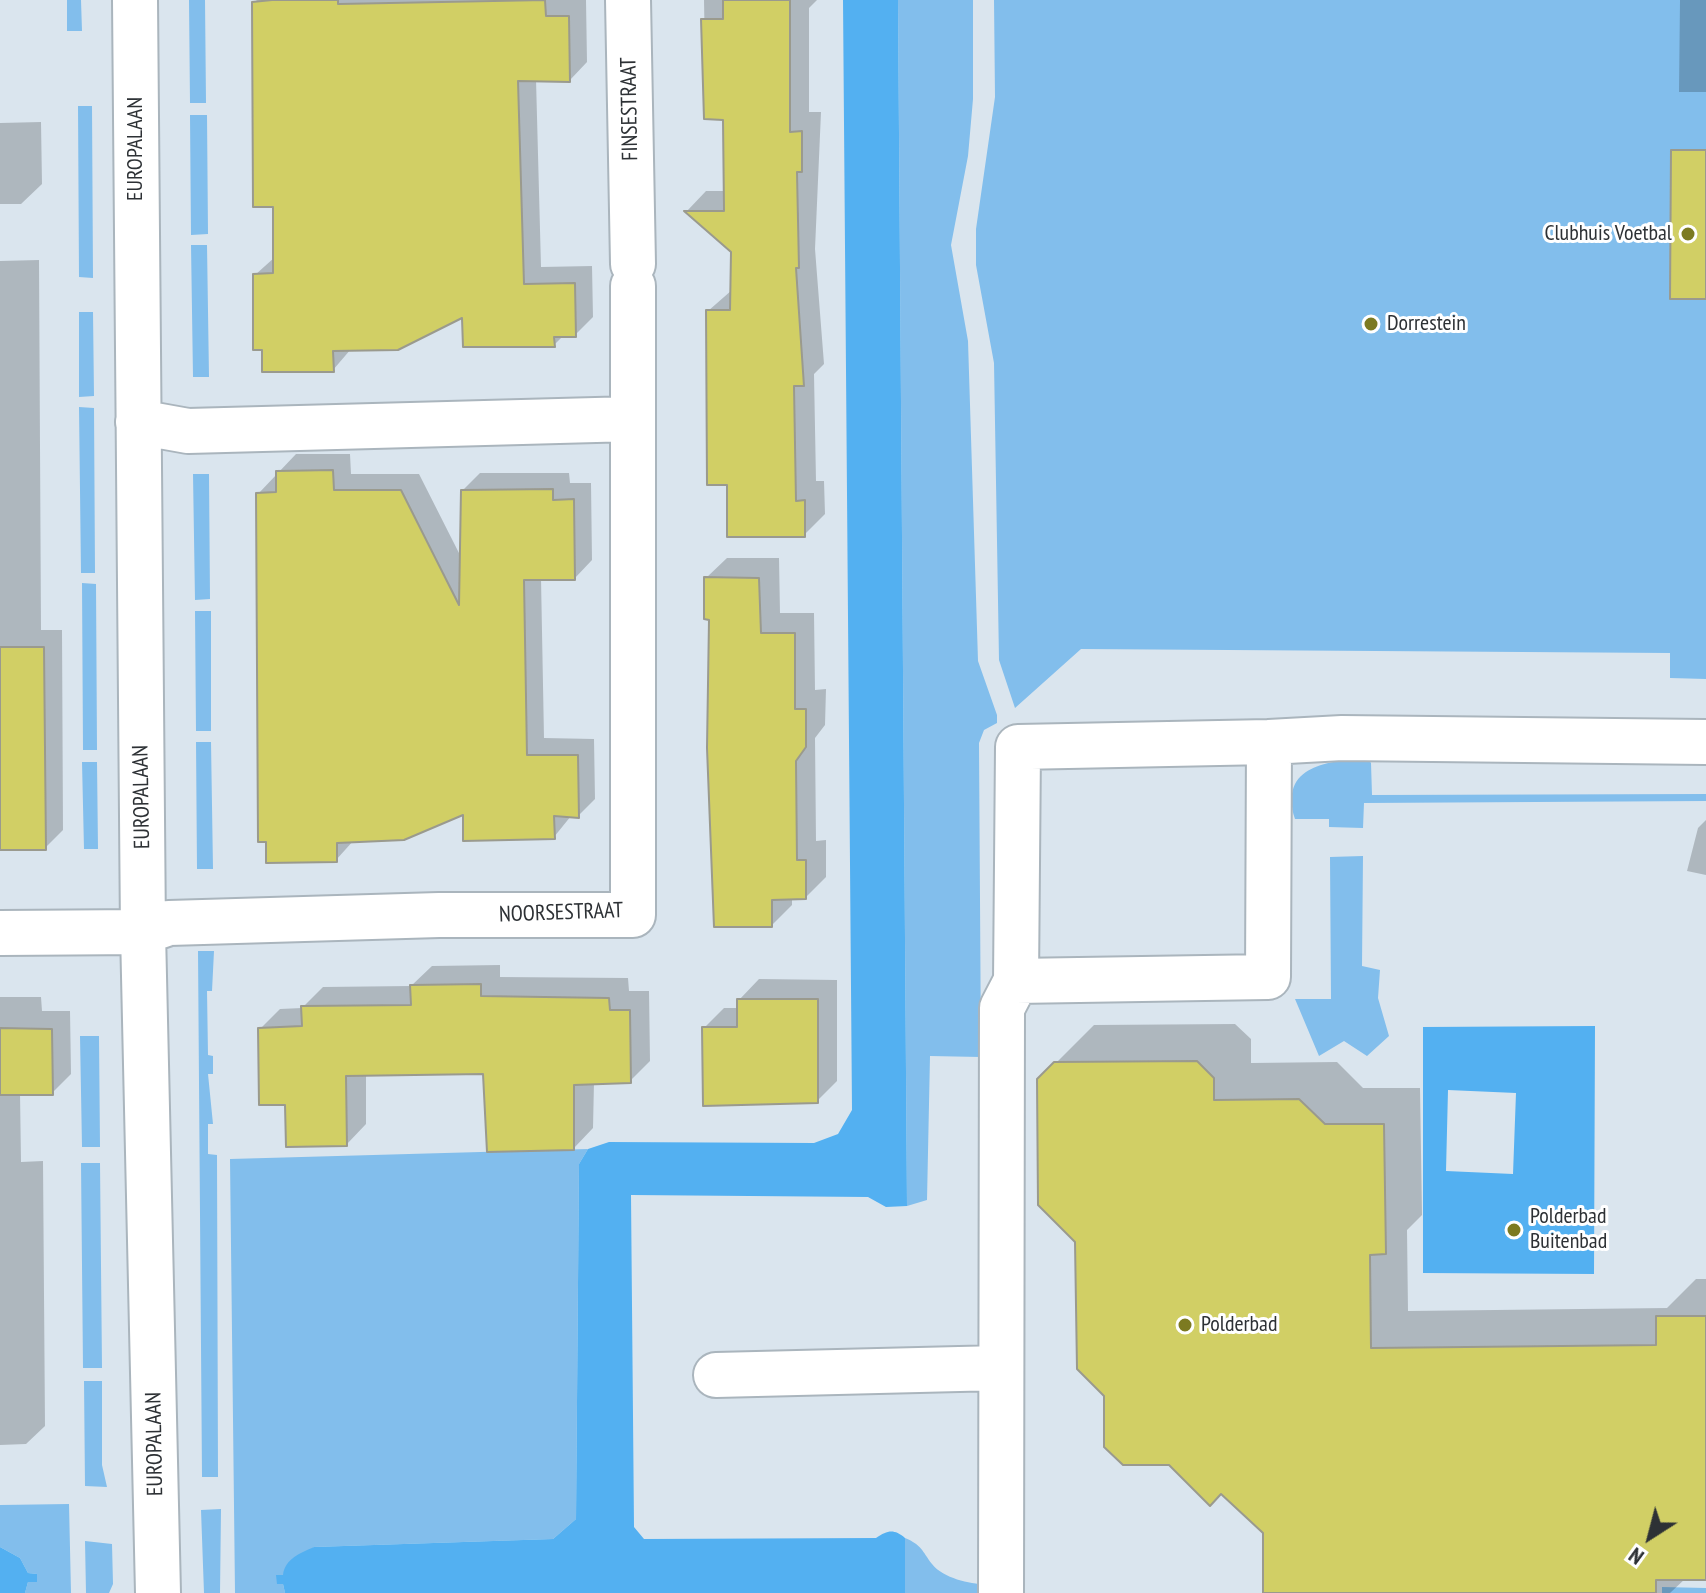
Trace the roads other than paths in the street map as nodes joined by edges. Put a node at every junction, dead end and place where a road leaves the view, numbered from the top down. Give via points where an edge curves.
1 (135, 0) edge
2 (628, 0) edge
3 (631, 217) joint
4 (633, 419) junction
5 (138, 422) junction
6 (1269, 742) junction
7 (1706, 742) edge
8 (143, 932) junction
9 (0, 933) edge
10 (1016, 981) junction
11 (1000, 1368) junction
12 (716, 1375) dead end
13 (158, 1593) edge
14 (1001, 1593) edge

1 - 5 street, EUROPALAAN
2 - 3 street, FINSESTRAAT
3 - 4 street, NOORSESTRAAT
4 - 5 street via 188,431
4 - 8 street, NOORSESTRAAT via 633,915 169,923
5 - 8 street, EUROPALAAN
6 - 7 street
6 - 10 street via 1018,747
6 - 10 street via 1268,977
8 - 9 street
8 - 13 street, EUROPALAAN
10 - 11 street via 1002,1008
11 - 12 street
11 - 14 street

